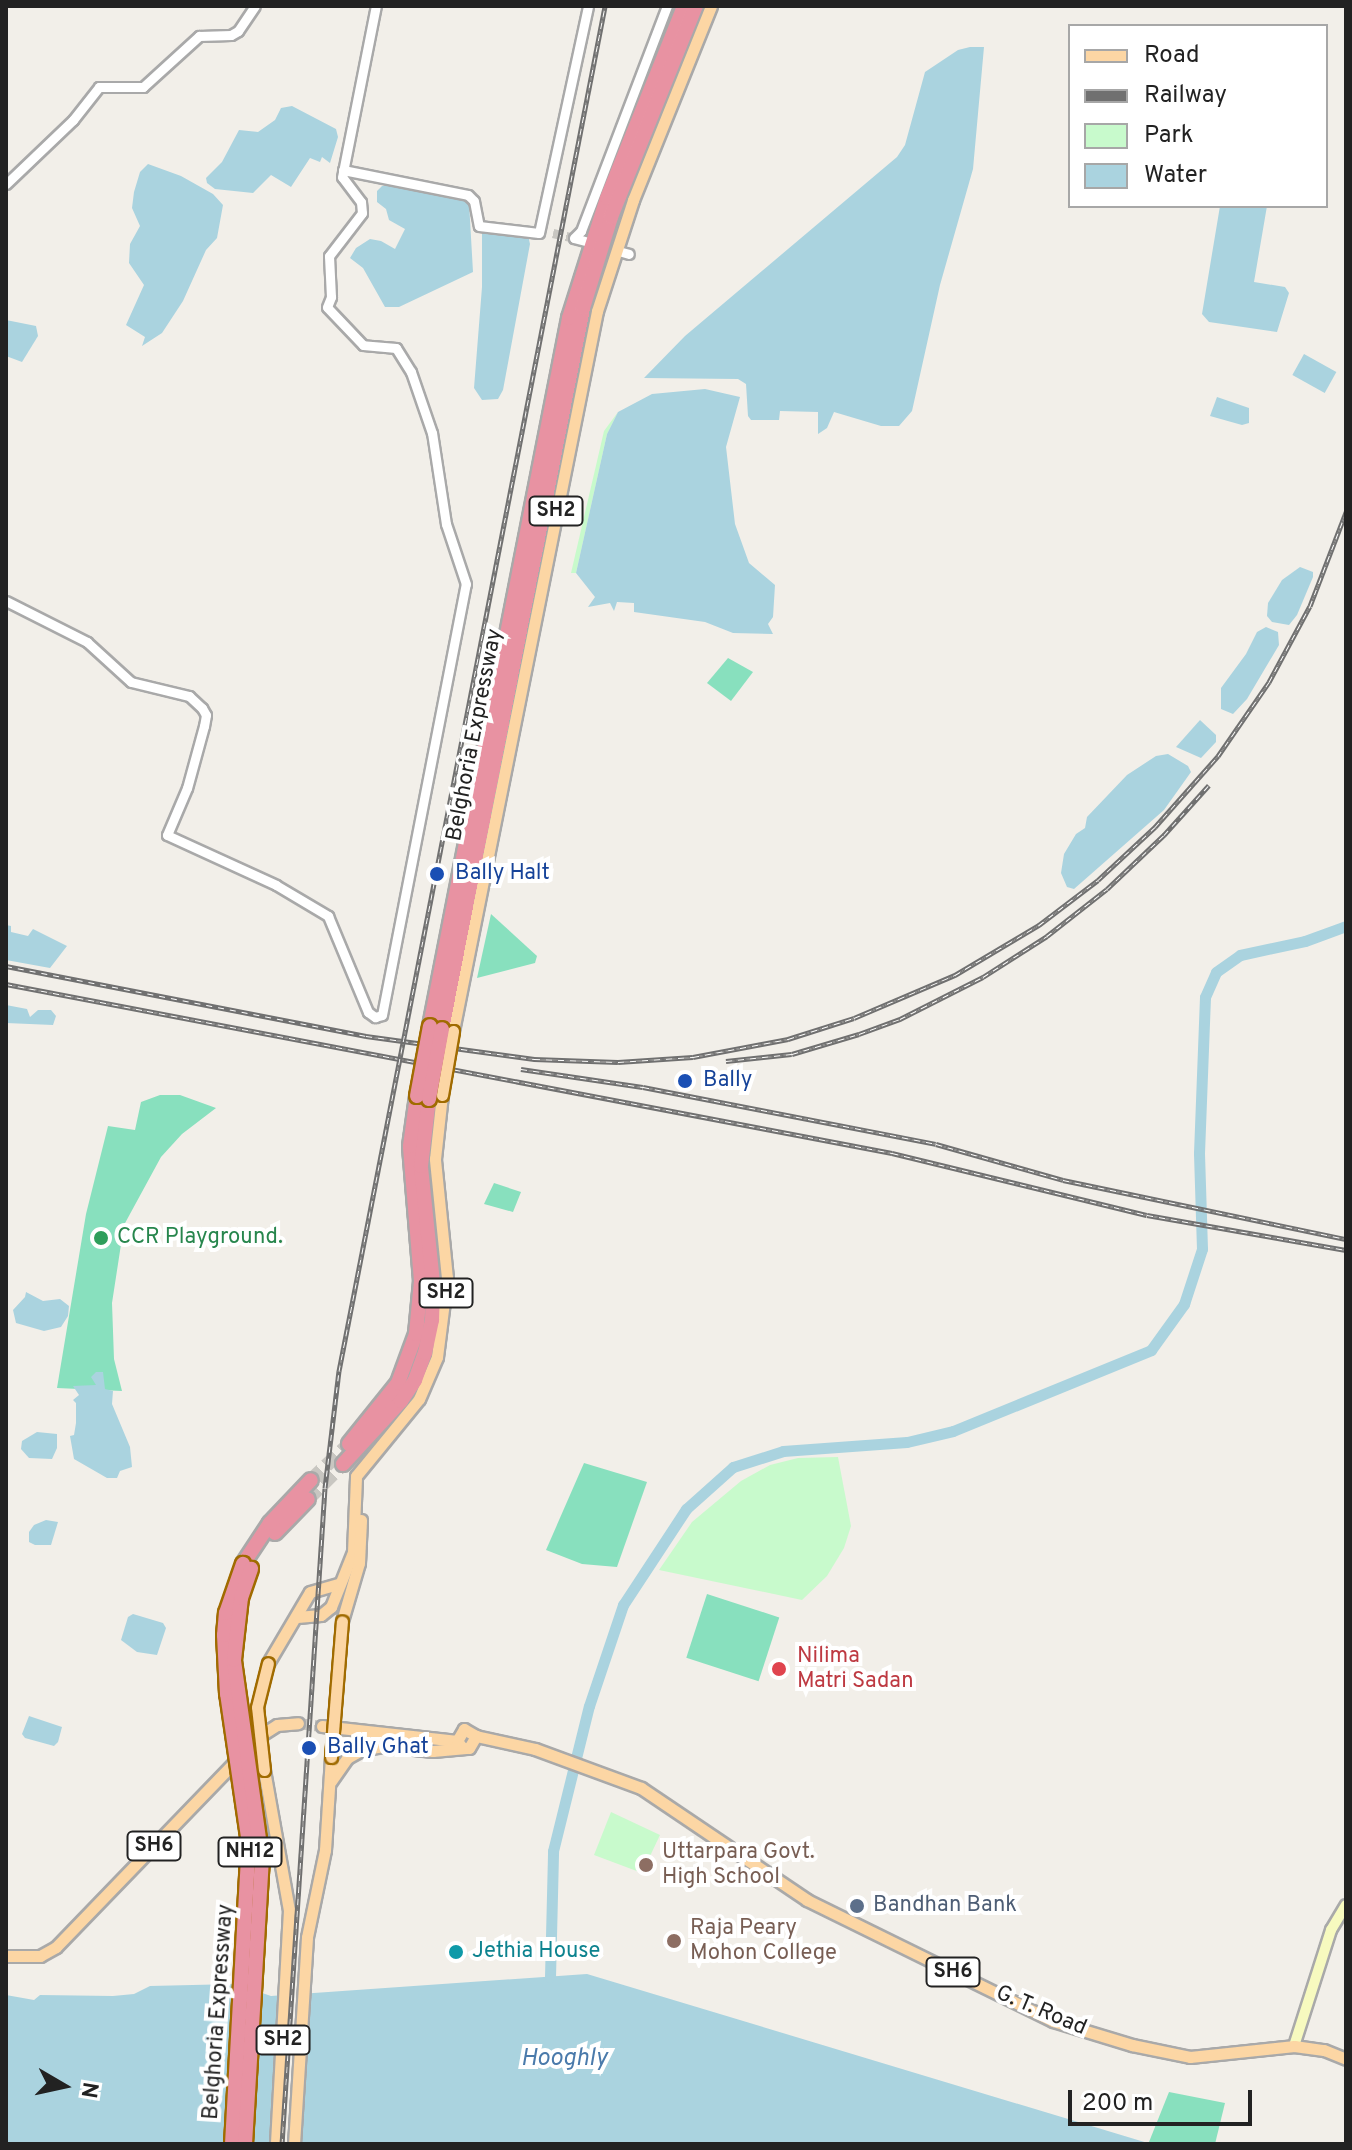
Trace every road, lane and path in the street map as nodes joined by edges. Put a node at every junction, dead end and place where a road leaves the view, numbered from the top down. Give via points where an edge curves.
1 (255, 6) edge
2 (376, 6) edge
3 (588, 6) edge
4 (667, 6) edge
5 (684, 6) edge
6 (696, 6) edge
7 (711, 6) edge
8 (343, 170) junction
9 (6, 184) edge
10 (542, 230) junction
11 (553, 233) tunnel mouth
12 (585, 241) dead end
13 (6, 601) edge
14 (442, 1029) junction
15 (429, 1097) junction
16 (349, 1444) tunnel mouth
17 (343, 1464) tunnel mouth
18 (311, 1480) tunnel mouth
19 (308, 1499) tunnel mouth
20 (357, 1508) junction
21 (247, 1567) junction
22 (338, 1584) junction
23 (297, 1617) junction
24 (298, 1723) tunnel mouth
25 (322, 1726) tunnel mouth
26 (467, 1742) junction
27 (329, 1785) junction
28 (1346, 1905) edge
29 (6, 1956) edge
30 (1294, 2046) junction
31 (1346, 2059) edge
32 (232, 2144) edge
33 (245, 2144) edge
34 (276, 2144) edge
35 (294, 2144) edge

1 - 9 street via 238,31 199,36 143,87 99,87 39,156
2 - 8 street
3 - 10 street
4 - 12 street via 574,238
5 - 14 highway, Belghoria Expressway via 598,222 569,318
6 - 14 highway, Belghoria Expressway via 611,217 583,308
7 - 14 main road, SH2 via 633,200 597,311
8 - 10 street via 468,195 474,201 475,221 483,227 525,234
8 - 13 street via 362,213 329,258 327,307 363,345 396,348 411,372 432,433 446,524 466,584 382,1015 368,1012 328,916 276,885 167,835 187,788 204,726 202,708 189,696 131,682 87,642
10 - 11 street
14 - 15 highway, Belghoria Expressway, bridge
14 - 15 main road, SH2, bridge
15 - 16 highway, Belghoria Expressway via 410,1146 421,1281 416,1334 398,1383
15 - 17 highway, Belghoria Expressway via 421,1166 433,1283 425,1353 401,1401
15 - 20 main road, SH2 via 447,1278 443,1332 419,1399 363,1467
18 - 21 highway, Belghoria Expressway / NH12 via 270,1523
19 - 21 highway, Belghoria Expressway / NH12
20 - 22 main road, SH2 via 353,1552
20 - 27 main road, SH2, bridge via 361,1551 342,1621
21 - 32 highway, Belghoria Expressway / NH12, bridge via 226,1613 224,1635 227,1694 249,1844
21 - 33 highway, Belghoria Expressway / NH12, bridge via 234,1660 262,1860
22 - 23 main road, SH2 via 310,1592
22 - 23 main road via 325,1613
23 - 34 main road, SH2, bridge via 268,1663 257,1707 290,1936
24 - 29 main road, SH6 via 277,1725 261,1735 56,1947 40,1956
25 - 26 main road, SH6
26 - 27 main road via 363,1749 347,1758
26 - 30 main road, G. T. Road / SH6 via 535,1749 653,1795 807,1900 1053,2021 1190,2057
27 - 35 main road, SH2 via 325,1850 307,1937
28 - 30 main road via 1331,1930
30 - 31 main road, G. T. Road / SH6

